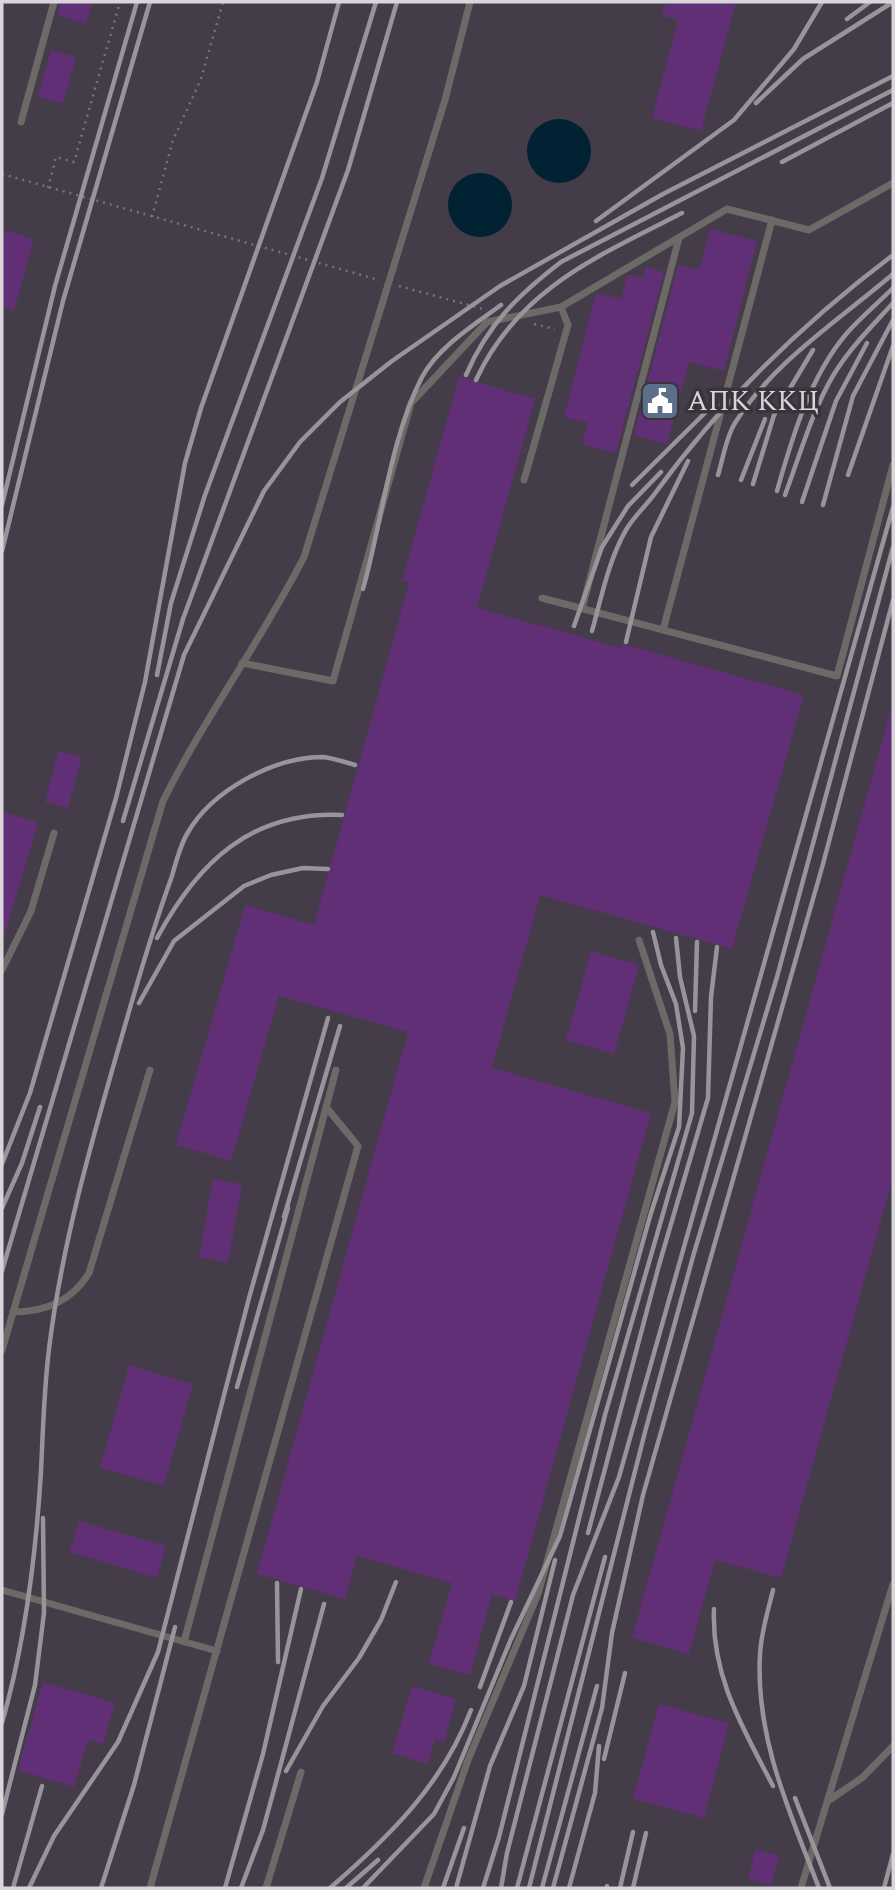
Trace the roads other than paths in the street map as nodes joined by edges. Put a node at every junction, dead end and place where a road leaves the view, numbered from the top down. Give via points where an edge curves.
1 (54, 2) edge
2 (470, 2) edge
3 (21, 122) dead end
4 (893, 183) edge
5 (772, 220) junction
6 (679, 238) junction
7 (561, 307) junction
8 (893, 465) edge
9 (524, 480) dead end
10 (542, 598) dead end
11 (582, 609) junction
12 (663, 630) junction
13 (242, 663) junction
14 (54, 833) dead end
15 (639, 940) dead end
16 (2, 970) edge
17 (150, 1070) dead end
18 (335, 1070) dead end
19 (326, 1107) junction
20 (13, 1312) junction
21 (2, 1350) edge
22 (893, 1584) edge
23 (2, 1590) edge
24 (184, 1642) junction
25 (217, 1651) junction
26 (893, 1746) edge
27 (302, 1772) dead end
28 (828, 1801) junction
29 (150, 1888) edge
30 (266, 1888) edge
31 (424, 1888) edge
32 (801, 1888) edge

1 - 3 lane
2 - 13 lane via 304,557
4 - 5 lane via 809,230
5 - 6 lane via 727,209
5 - 12 lane
6 - 7 lane
6 - 11 lane
7 - 9 lane via 568,325
7 - 13 lane via 487,322 411,403 333,681
8 - 12 lane via 837,676
10 - 11 lane
11 - 12 lane
13 - 20 lane via 188,750 163,801
14 - 16 lane via 31,911
15 - 31 lane via 670,1034 675,1102 538,1594 468,1760
17 - 20 lane via 89,1273 62,1301 38,1310
18 - 19 lane
19 - 24 lane
19 - 25 lane via 358,1146
20 - 21 lane
22 - 28 lane
23 - 24 lane
24 - 25 lane
25 - 29 lane
26 - 28 lane via 863,1777
27 - 30 lane
28 - 32 lane

